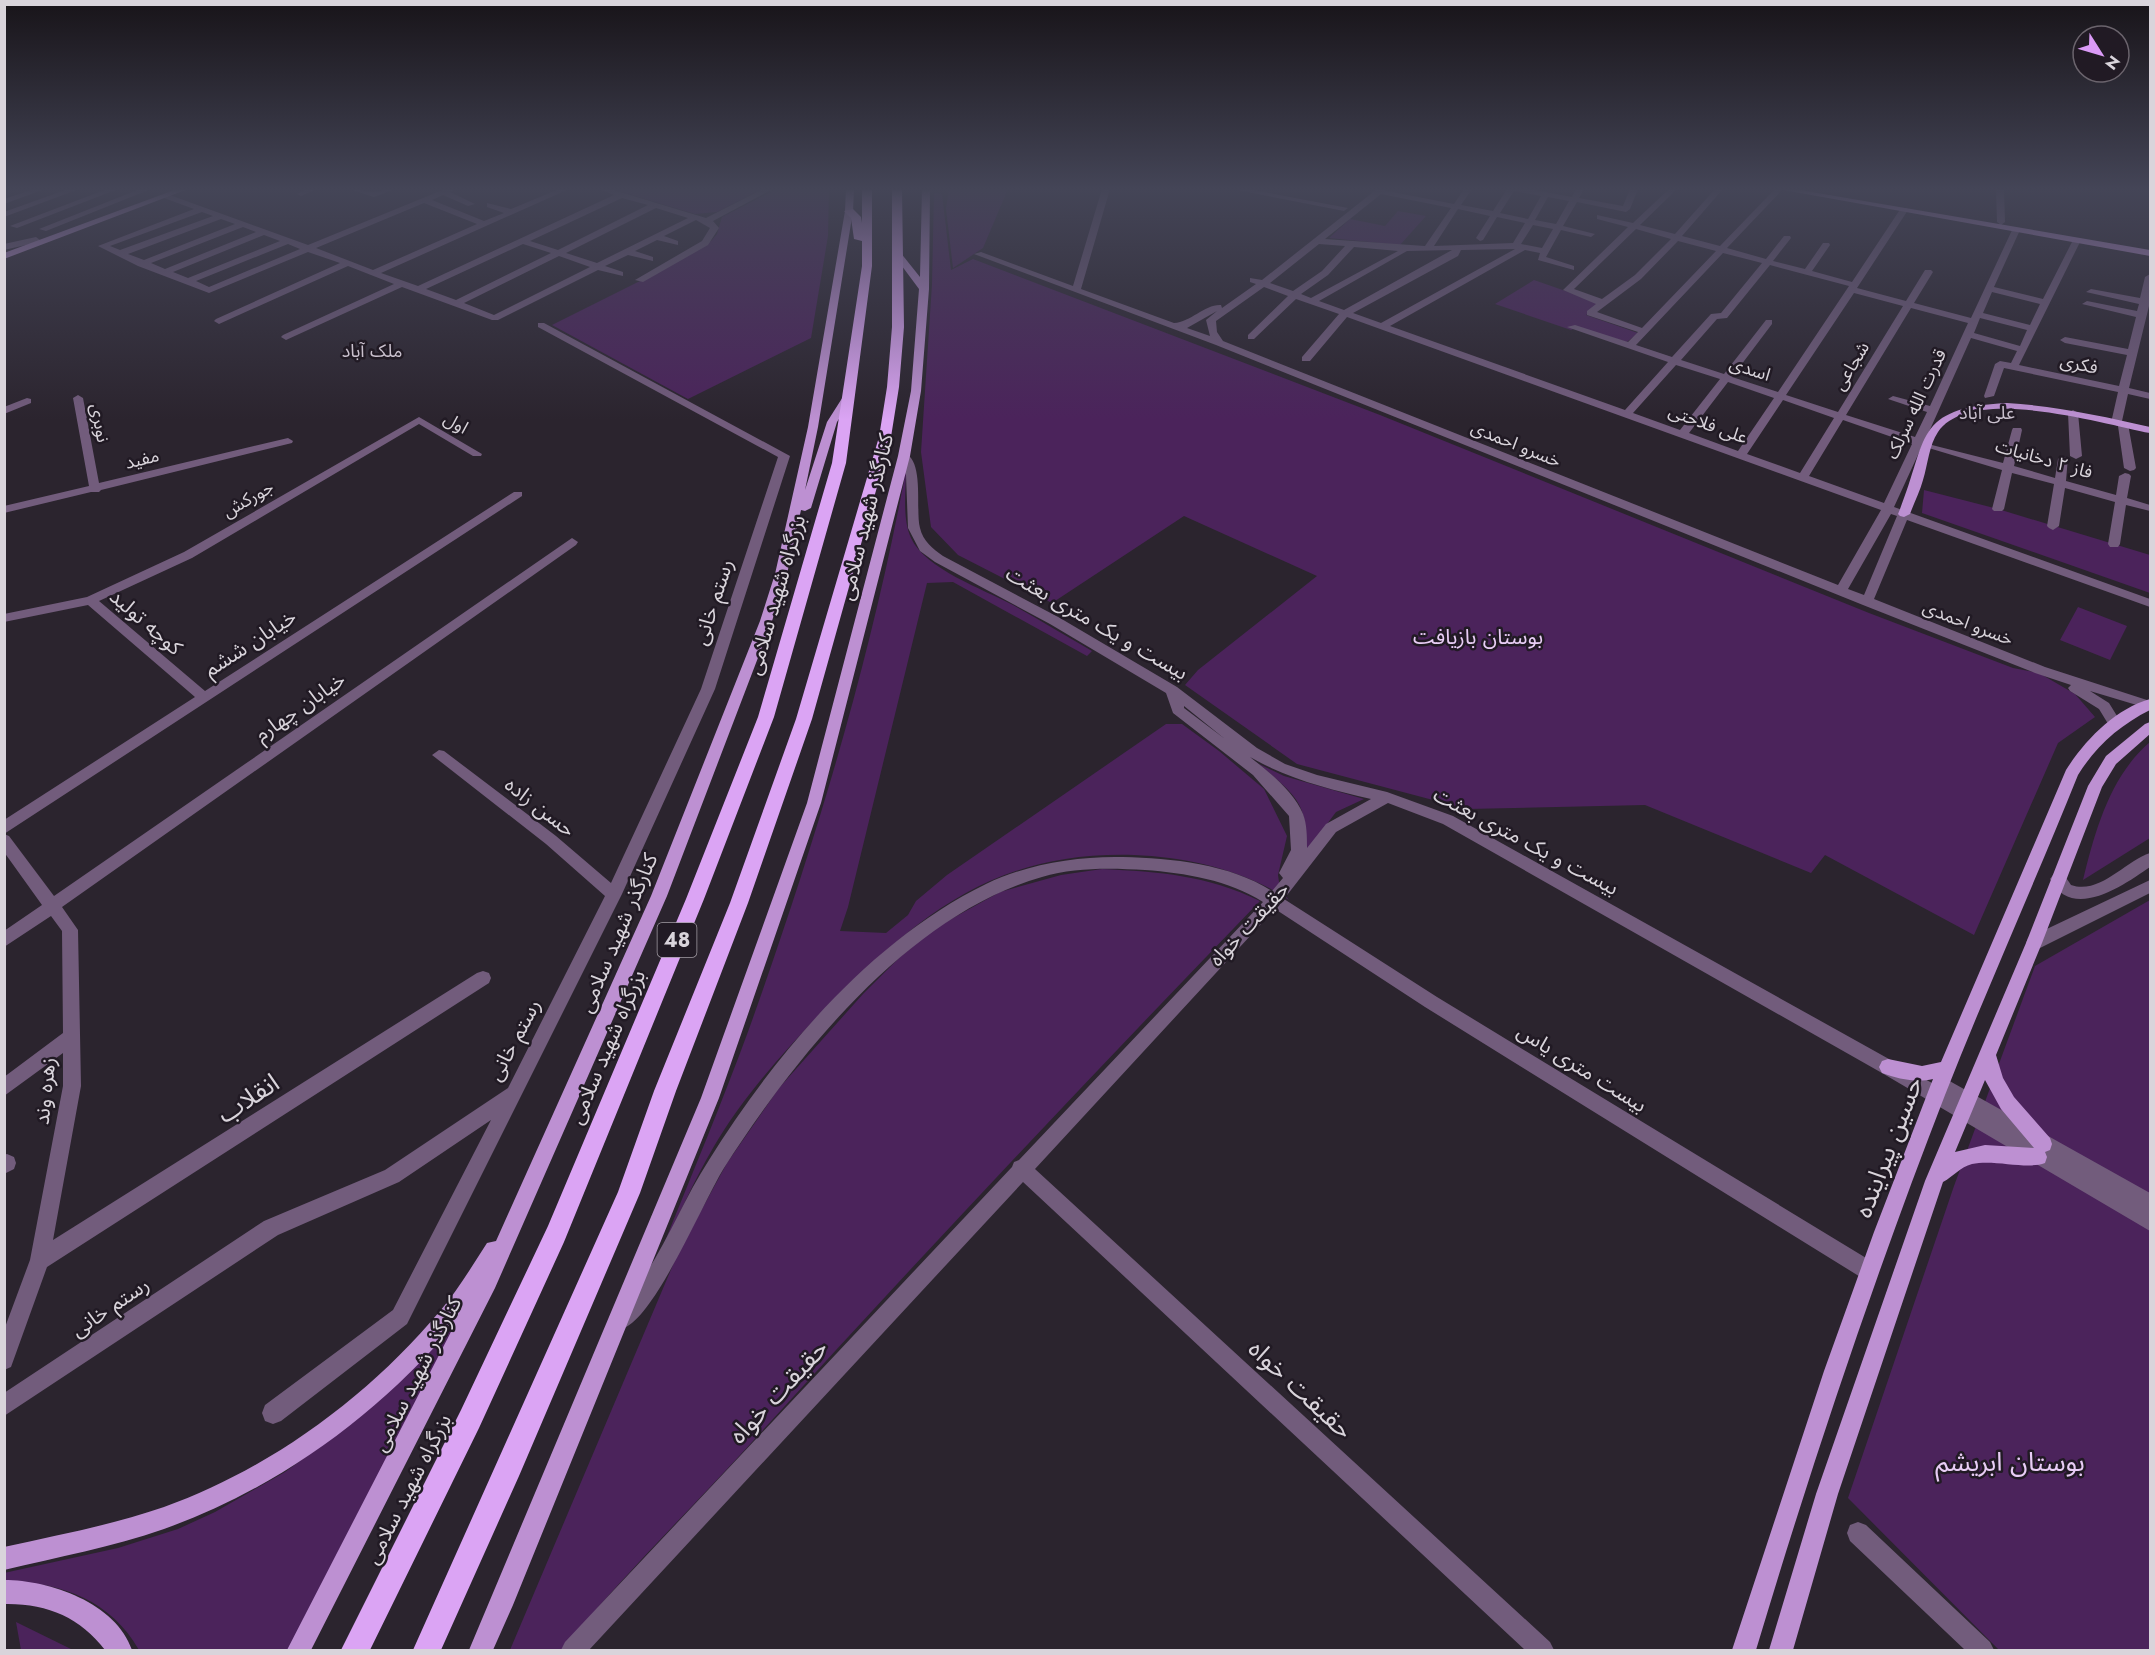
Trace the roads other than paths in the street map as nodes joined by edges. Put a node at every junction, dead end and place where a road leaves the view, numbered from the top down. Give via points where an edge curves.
1 (146, 266) edge
2 (180, 266) edge
3 (225, 266) edge
4 (269, 266) edge
5 (341, 266) edge
6 (356, 266) edge
7 (388, 266) edge
8 (469, 266) edge
9 (532, 266) edge
10 (663, 266) edge
11 (840, 266) edge
12 (867, 266) edge
13 (897, 266) edge
14 (906, 266) edge
15 (924, 266) edge
16 (1011, 266) edge
17 (1083, 266) edge
18 (1276, 266) edge
19 (1281, 266) edge
20 (1331, 266) edge
21 (1376, 266) edge
22 (1432, 266) edge
23 (1485, 266) edge
24 (1567, 266) edge
25 (1593, 266) edge
26 (1648, 266) edge
27 (1704, 266) edge
28 (1764, 266) edge
29 (1785, 266) edge
30 (1811, 266) edge
31 (1867, 266) edge
32 (1999, 266) edge
33 (2064, 266) edge
34 (599, 267) joint
35 (1571, 268) dead end
36 (1807, 272) junction
37 (1928, 272) dead end
38 (163, 273) junction
39 (373, 273) junction
40 (620, 274) dead end
41 (2151, 277) edge
42 (640, 280) dead end
43 (1259, 281) junction
44 (186, 282) junction
45 (472, 282) dead end
46 (403, 283) junction
47 (1853, 287) junction
48 (488, 288) junction
49 (420, 289) junction
50 (924, 289) junction
51 (1989, 289) junction
52 (1076, 290) junction
53 (2091, 292) dead end
54 (1295, 294) junction
55 (1312, 301) junction
56 (2145, 302) junction
57 (458, 303) junction
58 (1603, 303) junction
59 (2046, 303) junction
60 (1908, 304) junction
61 (2087, 304) dead end
62 (1345, 313) junction
63 (2142, 315) junction
64 (1210, 316) junction
65 (1976, 318) junction
66 (219, 321) dead end
67 (1769, 322) dead end
68 (541, 325) dead end
69 (1383, 326) junction
70 (1192, 327) junction
71 (1572, 327) dead end
72 (2033, 329) junction
73 (1643, 331) junction
74 (1968, 334) junction
75 (286, 337) dead end
76 (1251, 337) dead end
77 (2065, 340) dead end
78 (1219, 343) junction
79 (1630, 346) junction
80 (2023, 350) junction
81 (2133, 353) junction
82 (1306, 359) dead end
83 (1673, 361) junction
84 (2016, 363) dead end
85 (1727, 378) junction
86 (2124, 391) junction
87 (850, 394) junction
88 (1780, 396) junction
89 (1989, 396) dead end
90 (2151, 396) edge
91 (78, 398) dead end
92 (1893, 399) dead end
93 (27, 401) dead end
94 (1933, 410) junction
95 (4, 411) edge
96 (2073, 413) junction
97 (1627, 414) junction
98 (1840, 416) junction
99 (418, 420) joint
100 (2120, 423) junction
101 (2017, 430) dead end
102 (2151, 430) edge
103 (1683, 434) junction
104 (288, 441) dead end
105 (1923, 443) junction
106 (477, 454) dead end
107 (1741, 455) junction
108 (904, 456) junction
109 (2008, 467) junction
110 (1803, 477) junction
111 (2062, 482) junction
112 (95, 490) junction
113 (518, 494) dead end
114 (2121, 500) junction
115 (1888, 508) junction
116 (2151, 508) edge
117 (1998, 509) dead end
118 (4, 510) edge
119 (1905, 514) junction
120 (2053, 526) dead end
121 (572, 542) dead end
122 (2114, 544) dead end
123 (781, 574) junction
124 (1841, 591) junction
125 (90, 600) junction
126 (1867, 602) junction
127 (2151, 603) edge
128 (4, 618) edge
129 (2040, 670) junction
130 (1172, 690) junction
131 (204, 698) junction
132 (2150, 704) edge
133 (2115, 724) junction
134 (2151, 727) edge
135 (439, 755) dead end
136 (1387, 797) junction
137 (4, 828) edge
138 (4, 840) edge
139 (2151, 860) edge
140 (2058, 879) junction
141 (2151, 886) edge
142 (614, 894) junction
143 (1274, 900) junction
144 (53, 906) junction
145 (4, 940) edge
146 (2034, 943) junction
147 (483, 978) dead end
148 (71, 1037) junction
149 (1987, 1055) junction
150 (1888, 1067) junction
151 (1947, 1068) junction
152 (4, 1088) edge
153 (1937, 1091) junction
154 (514, 1094) junction
155 (1966, 1108) junction
156 (2040, 1151) junction
157 (1021, 1168) junction
158 (1934, 1181) junction
159 (2151, 1203) edge
160 (518, 1213) junction
161 (2151, 1222) edge
162 (40, 1260) junction
163 (1869, 1271) junction
164 (613, 1333) junction
165 (4, 1360) edge
166 (4, 1406) edge
167 (273, 1413) dead end
168 (1858, 1533) dead end
169 (4, 1559) edge
170 (4, 1592) edge
171 (120, 1650) edge
172 (299, 1650) edge
173 (355, 1650) edge
174 (427, 1650) edge
175 (481, 1650) edge
176 (573, 1650) edge
177 (1542, 1650) edge
178 (1744, 1650) edge
179 (1781, 1650) edge
180 (1982, 1650) edge

1 - 38 street
2 - 38 street
3 - 44 street
4 - 44 street via 209,291
5 - 66 street
6 - 39 street
7 - 39 street
8 - 49 street
9 - 48 street
10 - 42 street
11 - 123 main road, کنارگذر شهید سلامی via 813,427
12 - 87 highway, بزرگراه شهید سلامی / 48
13 - 174 highway, 48 via 898,327 885,437 804,719 628,1194
14 - 50 main road
15 - 50 main road, کنارگذر شهید سلامی
16 - 52 street, خسرو احمدی
17 - 52 street
18 - 43 street
19 - 43 street
20 - 54 street
21 - 55 street
22 - 62 street
23 - 69 street
24 - 35 street
25 - 58 street via 1568,290
26 - 58 street
27 - 73 street
28 - 83 street
29 - 36 street
30 - 36 street
31 - 47 street
32 - 51 street, قدرت الله سرلک
33 - 59 street
34 - 40 street
34 - 57 street via 498,318
36 - 47 street
37 - 60 street, شجاعی
38 - 44 street
39 - 46 street
41 - 56 street
43 - 54 street, علی فلاحتی
43 - 64 street
45 - 48 street
46 - 49 street
46 - 75 street
47 - 60 street
47 - 88 street
48 - 57 street
49 - 57 street
50 - 108 main road, کنارگذر شهید سلامی via 916,391
51 - 59 street
51 - 65 street, قدرت الله سرلک
52 - 70 street, خسرو احمدی via 1173,326
53 - 56 street
54 - 55 street, علی فلاحتی
54 - 76 street
55 - 62 street, علی فلاحتی
56 - 63 street
58 - 73 street via 1590,314
59 - 72 street
60 - 65 street
60 - 98 street, شجاعی
61 - 63 street
62 - 69 street, علی فلاحتی
62 - 82 street
63 - 81 street
64 - 70 street
64 - 78 street via 1212,332
65 - 72 street
65 - 74 street, قدرت الله سرلک
67 - 85 street
68 - 142 street, رستم خانی via 783,456 708,689
69 - 97 street, علی فلاحتی
70 - 78 street, خسرو احمدی
71 - 79 street, اسدی
72 - 80 street
73 - 79 street
74 - 80 street
74 - 94 street, قدرت الله سرلک
77 - 81 street
78 - 124 street, خسرو احمدی
79 - 83 street, اسدی
80 - 84 street
81 - 86 street
83 - 85 street, اسدی
83 - 97 street
85 - 88 street, اسدی
85 - 103 street
86 - 89 street, فکری via 2000,364
86 - 90 street, فکری
86 - 100 street
87 - 123 main road via 832,422
87 - 173 highway, بزرگراه شهید سلامی / 48 via 839,463 766,717 695,899 556,1234 470,1419
88 - 98 street, اسدی
88 - 107 street
91 - 112 street, نوبری
92 - 94 street
93 - 95 street
94 - 105 street, قدرت الله سرلک
96 - 100 main road
96 - 105 main road via 2035,407 1961,412 1936,427
96 - 111 street via 2070,458
97 - 103 street, علی فلاحتی
98 - 105 street, اسدی
98 - 110 street, شجاعی
99 - 106 street, اول
99 - 125 street, جورکش via 188,555
100 - 102 main road
100 - 114 street via 2127,472
101 - 109 street
103 - 107 street, علی فلاحتی
104 - 112 street, مفید
105 - 109 street, فاز ۲ دخانیات
105 - 115 street, قدرت الله سرلک
105 - 119 main road
107 - 110 street, علی فلاحتی
108 - 130 street, بیست و یک متری بعثت via 912,476 914,528 924,548 952,568 1055,621
108 - 164 main road, کنارگذر شهید سلامی via 814,803 710,1098
109 - 111 street, فاز ۲ دخانیات
109 - 117 street
110 - 115 street, علی فلاحتی
111 - 114 street, فاز ۲ دخانیات
111 - 120 street
112 - 118 street, مفید
113 - 131 street, خیابان ششم
114 - 116 street, فاز ۲ دخانیات
114 - 122 street
115 - 119 street, علی فلاحتی
115 - 124 street, قدرت الله سرلک
119 - 126 street
119 - 127 street, علی فلاحتی
121 - 144 street, خیابان چهارم
123 - 160 main road, کنارگذر شهید سلامی via 735,703 658,896
124 - 126 street, خسرو احمدی
125 - 128 street, جورکش
125 - 131 street, کوچه تولید
126 - 129 street, خسرو احمدی
129 - 132 street
129 - 133 street via 2096,699
130 - 136 street, بیست و یک متری بعثت via 1252,752 1280,768
130 - 143 street via 1178,710 1258,771 1296,815 1299,850
131 - 137 street, خیابان ششم
132 - 133 main road, حسین پیراینده
133 - 151 main road, حسین پیراینده via 2089,747 2071,774
134 - 140 main road via 2124,747 2103,772
135 - 142 street, حسن زاده via 551,840
136 - 143 street, حقیقت خواه via 1331,828
136 - 150 street, بیست و یک متری بعثت via 1448,820
138 - 144 street, زهره وند
139 - 140 street via 2095,892 2074,894 2062,888
140 - 146 main road
141 - 146 street
142 - 154 street, رستم خانی
143 - 157 street, حقیقت خواه
143 - 163 street, بیست متری یاس via 1431,1002
143 - 164 street, بیست متری یاس via 1217,876 1169,866 1114,863 1040,871 972,897 942,916 901,947 829,1017 771,1086 717,1163 652,1281
144 - 145 street, خیابان چهارم
144 - 148 street, زهره وند via 70,930
146 - 149 main road
147 - 162 street, انقلاب
148 - 152 street
148 - 162 street, زهره وند via 72,1086
149 - 155 main road
149 - 156 main road via 1990,1075
150 - 151 main road via 1922,1074
150 - 153 street, بیست و یک متری بعثت
151 - 153 main road, حسین پیراینده
153 - 155 street, بیست و یک متری بعثت
153 - 163 main road, حسین پیراینده
154 - 166 street, رستم خانی via 392,1176 271,1228
154 - 167 street via 400,1317
155 - 156 street
155 - 158 main road
156 - 158 main road via 1979,1154 1949,1164
156 - 159 street
156 - 161 street
157 - 176 street, حقیقت خواه
157 - 177 street, حقیقت خواه
158 - 179 main road via 1827,1494
160 - 169 main road via 468,1289 419,1349 382,1385 303,1447 207,1501 164,1518
160 - 172 main road, کنارگذر شهید سلامی via 488,1281
162 - 165 street, زهره وند
163 - 178 main road, حسین پیراینده via 1782,1523
164 - 175 main road, کنارگذر شهید سلامی
168 - 180 street
170 - 171 main road via 58,1598 94,1619

